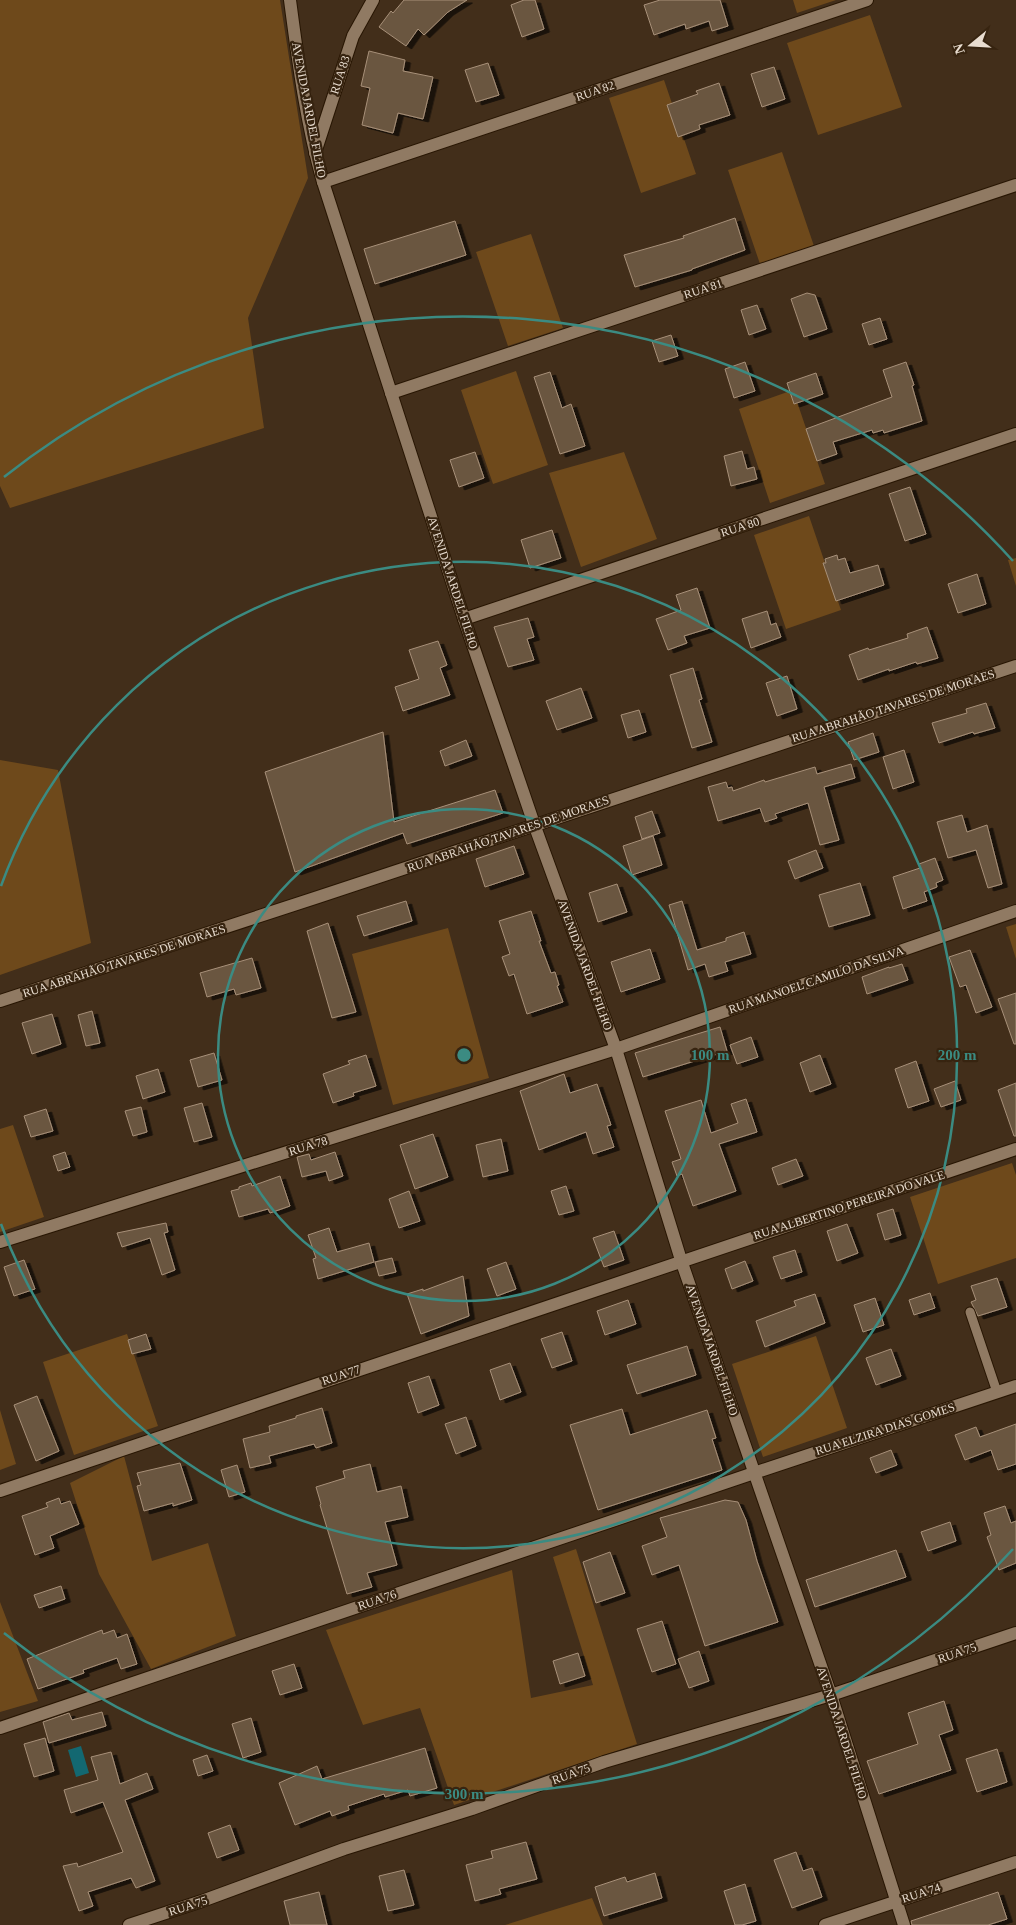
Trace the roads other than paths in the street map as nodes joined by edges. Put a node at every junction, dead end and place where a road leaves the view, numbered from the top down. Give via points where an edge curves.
1 (290, 0) edge
2 (372, 0) edge
3 (867, 0) edge
4 (315, 153) junction
5 (323, 182) junction
6 (1016, 185) edge
7 (391, 393) junction
8 (1016, 434) edge
9 (464, 619) junction
10 (1016, 666) edge
11 (534, 824) junction
12 (1016, 911) edge
13 (0, 1001) edge
14 (616, 1049) junction
15 (1016, 1149) edge
16 (0, 1242) edge
17 (681, 1260) junction
18 (970, 1312) dead end
19 (1016, 1386) edge
20 (997, 1392) junction
21 (754, 1473) junction
22 (0, 1491) edge
23 (1016, 1633) edge
24 (831, 1695) junction
25 (0, 1728) edge
26 (1016, 1862) edge
27 (896, 1901) junction
28 (129, 1925) edge
29 (825, 1925) edge
30 (904, 1925) edge

1 - 4 street, AVENIDA JARDEL FILHO via 301,83
2 - 4 street, RUA 83 via 353,36
3 - 5 street, RUA 82
4 - 5 street, AVENIDA JARDEL FILHO
5 - 7 street, AVENIDA JARDEL FILHO
6 - 7 street, RUA 81
7 - 9 street, AVENIDA JARDEL FILHO
8 - 9 street, RUA 80
9 - 11 street, AVENIDA JARDEL FILHO
10 - 11 street, RUA ABRAHÃO TAVARES DE MORAES
11 - 13 street, RUA ABRAHÃO TAVARES DE MORAES
11 - 14 street, AVENIDA JARDEL FILHO
12 - 14 street, RUA MANOEL CAMILO DA SILVA
14 - 16 street, RUA 78
14 - 17 street, AVENIDA JARDEL FILHO
15 - 17 street, RUA ALBERTINO PEREIRA DO VALE
17 - 21 street, AVENIDA JARDEL FILHO
17 - 22 street, RUA 77
18 - 20 lane
19 - 20 street, RUA ELZIRA DIAS GOMES
20 - 21 street, RUA ELZIRA DIAS GOMES
21 - 24 street, AVENIDA JARDEL FILHO
21 - 25 street, RUA 76
23 - 24 street, RUA 75
24 - 27 street, AVENIDA JARDEL FILHO
24 - 28 street, RUA 75 via 604,1762
26 - 27 street, RUA 74
27 - 29 street, RUA 74
27 - 30 street, AVENIDA JARDEL FILHO

